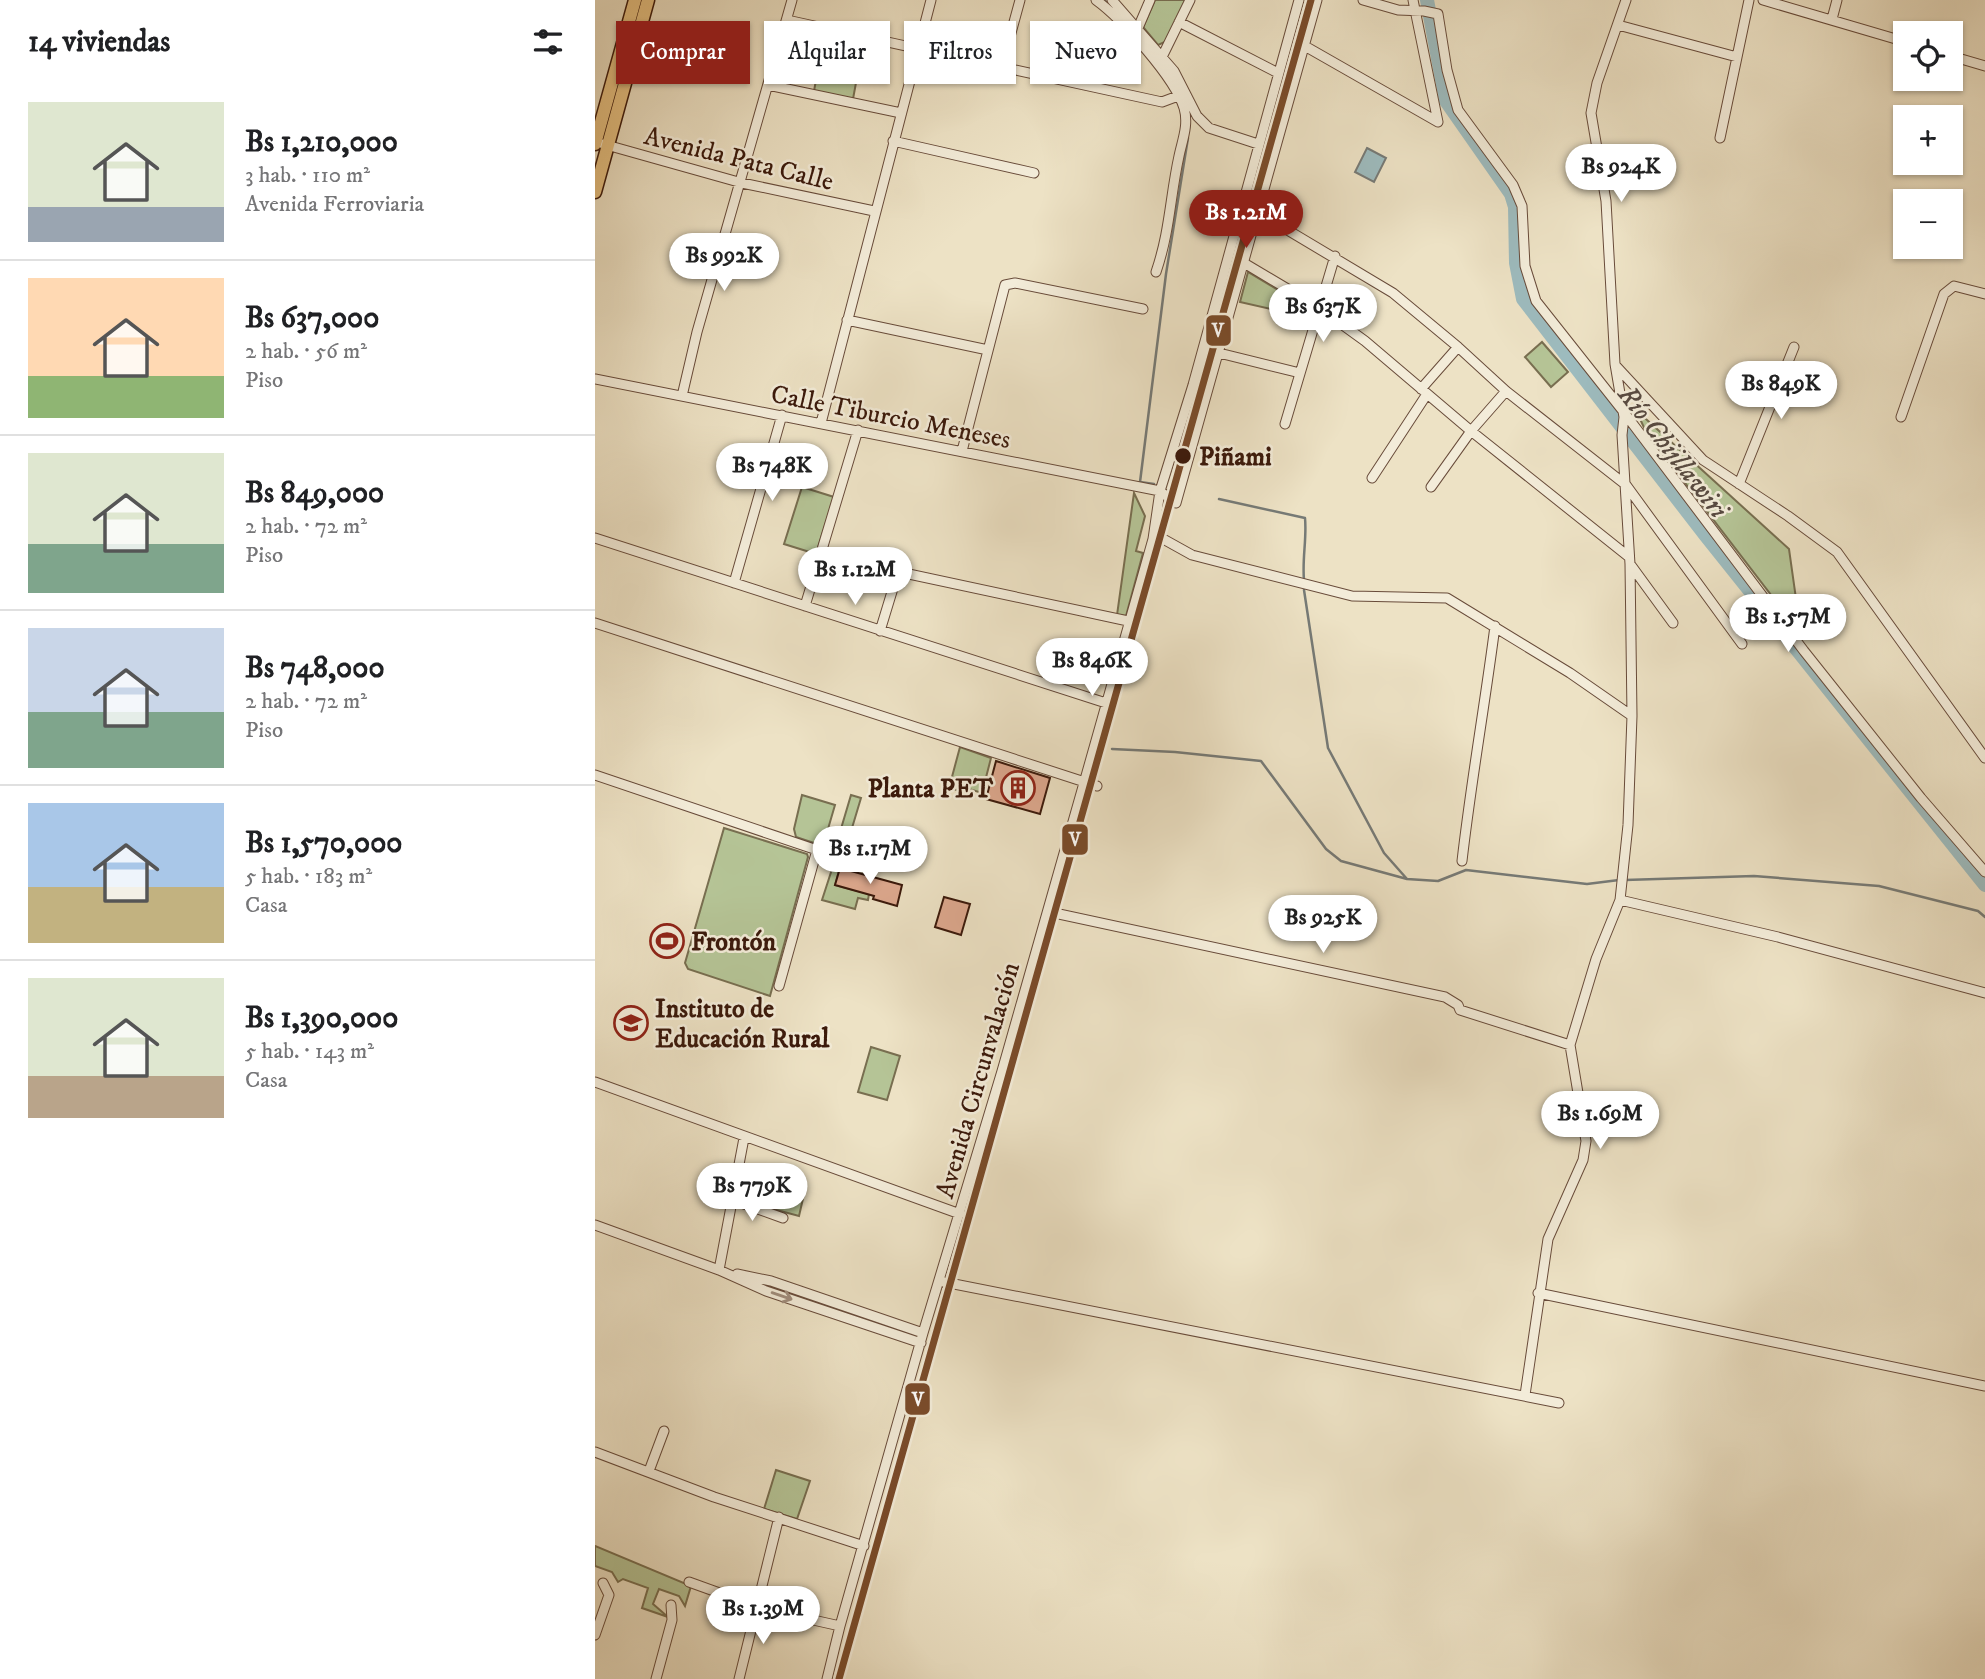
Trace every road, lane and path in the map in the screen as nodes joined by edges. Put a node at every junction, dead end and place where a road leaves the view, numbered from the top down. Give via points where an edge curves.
1 (635, 0) edge
2 (648, 0) edge
3 (792, 0) edge
4 (931, 0) edge
5 (1020, 0) edge
6 (1096, 0) edge
7 (1112, 0) edge
8 (1150, 0) edge
9 (1190, 0) edge
10 (1299, 0) edge
11 (1317, 0) edge
12 (1363, 0) edge
13 (1413, 0) edge
14 (1626, 0) edge
15 (1749, 0) edge
16 (1763, 0) edge
17 (1837, 0) edge
18 (1425, 12) junction
19 (1832, 19) junction
20 (787, 20) junction
21 (925, 21) edge
22 (1014, 21) edge
23 (1132, 21) edge
24 (1141, 21) edge
25 (1179, 22) junction
26 (1618, 25) junction
27 (1141, 32) edge
28 (1893, 38) edge
29 (904, 45) edge
30 (1304, 45) junction
31 (1162, 57) junction
32 (1737, 57) junction
33 (1963, 60) edge
34 (1985, 66) edge
35 (1016, 69) edge
36 (1278, 73) junction
37 (909, 84) edge
38 (768, 85) junction
39 (1178, 96) junction
40 (901, 113) junction
41 (1720, 138) dead end
42 (599, 139) edge
43 (893, 141) junction
44 (1258, 144) junction
45 (1255, 162) junction
46 (1034, 173) dead end
47 (1268, 176) junction
48 (742, 183) junction
49 (595, 192) edge
50 (874, 211) junction
51 (1259, 213) junction
52 (1335, 256) junction
53 (1244, 263) junction
54 (1156, 272) dead end
55 (1985, 294) edge
56 (1318, 307) junction
57 (1143, 309) dead end
58 (847, 320) junction
59 (1458, 346) junction
60 (1794, 347) dead end
61 (988, 350) junction
62 (1219, 353) junction
63 (1615, 364) junction
64 (1300, 373) junction
65 (595, 379) edge
66 (1506, 391) junction
67 (1424, 392) junction
68 (682, 396) junction
69 (1623, 414) junction
70 (782, 415) junction
71 (1901, 417) dead end
72 (821, 423) junction
73 (1285, 424) dead end
74 (858, 430) junction
75 (1471, 431) junction
76 (962, 451) junction
77 (1372, 478) dead end
78 (1739, 484) junction
79 (1626, 485) junction
80 (1431, 487) dead end
81 (1160, 491) junction
82 (595, 538) edge
83 (1165, 540) dead end
84 (820, 555) junction
85 (1629, 560) junction
86 (898, 572) junction
87 (734, 583) junction
88 (805, 606) junction
89 (1128, 621) junction
90 (595, 623) edge
91 (1673, 623) dead end
92 (1495, 625) junction
93 (880, 631) junction
94 (1742, 644) dead end
95 (1106, 703) junction
96 (1632, 716) junction
97 (1985, 758) edge
98 (595, 775) edge
99 (1084, 783) junction
100 (1097, 786) dead end
101 (1462, 861) dead end
102 (1985, 872) edge
103 (1620, 900) junction
104 (1059, 914) dead end
105 (779, 986) dead end
106 (1985, 993) edge
107 (1570, 1045) junction
108 (595, 1082) edge
109 (744, 1138) junction
110 (733, 1200) junction
111 (960, 1214) junction
112 (783, 1218) dead end
113 (595, 1225) edge
114 (719, 1270) junction
115 (939, 1281) junction
116 (1538, 1293) junction
117 (923, 1333) junction
118 (921, 1343) junction
119 (1985, 1386) edge
120 (1525, 1395) junction
121 (1559, 1403) dead end
122 (664, 1431) dead end
123 (595, 1452) edge
124 (649, 1471) junction
125 (779, 1517) junction
126 (864, 1546) junction
127 (689, 1582) dead end
128 (603, 1583) dead end
129 (671, 1605) dead end
130 (757, 1606) junction
131 (839, 1626) junction
132 (595, 1635) edge
133 (656, 1679) edge
134 (739, 1679) edge
135 (827, 1679) edge

1 - 42 main road
2 - 42 main road
3 - 20 street
4 - 21 street
5 - 22 street
6 - 39 street via 1170,79
7 - 23 street
8 - 24 street
9 - 25 street
10 - 36 street, Avenida Circunvalación
11 - 30 street
12 - 18 street
13 - 18 street
14 - 26 street
15 - 32 street
16 - 19 street
17 - 19 street
18 - 30 street via 1438,122
18 - 69 street via 1438,14 1458,110 1513,185 1522,206 1525,266 1536,301
19 - 28 street
20 - 29 street
20 - 38 street
25 - 31 street
25 - 36 street
26 - 32 street
26 - 63 street via 1591,113 1606,201
27 - 31 street
30 - 47 street
31 - 44 street via 1209,128
32 - 41 street
33 - 34 street
35 - 39 street via 1162,102
36 - 44 street, Avenida Circunvalación
37 - 40 street
38 - 40 street
38 - 48 street
39 - 54 street via 1185,110 1185,132 1167,241
40 - 43 street
42 - 48 street, Avenida Pata Calle
42 - 49 main road
43 - 46 street
43 - 50 street
44 - 45 street, Avenida Circunvalación
45 - 47 street
45 - 81 street, Avenida Circunvalación
47 - 51 street
48 - 50 street, Avenida Pata Calle
48 - 68 street
50 - 58 street
51 - 52 street
51 - 53 street
52 - 56 street
52 - 59 street via 1393,293
53 - 56 street
53 - 62 street
55 - 71 street via 1954,286 1944,295
56 - 64 street
56 - 67 street
57 - 61 street via 1015,283 1005,285
58 - 61 street
58 - 72 street
59 - 66 street
59 - 67 street
60 - 78 street
61 - 76 street
62 - 64 street
62 - 81 street, Calle Tiburcio Meneses via 1176,503
63 - 69 street
63 - 78 street via 1703,460
64 - 73 street
65 - 68 street, Calle Tiburcio Meneses
66 - 75 street
66 - 79 street
67 - 75 street
67 - 77 street
68 - 70 street, Calle Tiburcio Meneses
69 - 79 street
69 - 102 street via 1811,660
70 - 72 street, Calle Tiburcio Meneses
70 - 87 street
72 - 74 street, Calle Tiburcio Meneses
74 - 76 street, Calle Tiburcio Meneses
74 - 84 street
75 - 80 street
75 - 85 street
76 - 81 street, Calle Tiburcio Meneses
78 - 97 street via 1837,552
79 - 85 street
79 - 94 street
81 - 89 street, Avenida Circunvalación via 1153,539
82 - 87 street
83 - 92 street via 1192,555 1352,596 1447,598
84 - 86 street
84 - 88 street
85 - 91 street
85 - 96 street
86 - 89 street
86 - 93 street
87 - 88 street
88 - 93 street
89 - 95 street, Avenida Circunvalación
90 - 99 street
92 - 96 street
92 - 101 street
93 - 95 street
95 - 99 street, Avenida Circunvalación
96 - 103 street
98 - 105 street via 817,850
99 - 100 street
99 - 111 street, Avenida Circunvalación
103 - 106 street
103 - 107 street
104 - 107 street via 1445,997 1459,1010
107 - 116 street via 1586,1140 1583,1160 1548,1239
108 - 109 street
109 - 110 street
109 - 111 street
110 - 112 street
110 - 114 street
111 - 115 street, Avenida Circunvalación
113 - 114 street
114 - 117 street via 771,1281
114 -> 118 street via 766,1291
115 - 117 street, Avenida Circunvalación
115 - 120 street
116 - 119 street
116 - 120 street
117 - 118 street, Avenida Circunvalación
118 - 126 street, Avenida Circunvalación
120 - 121 street
122 - 124 street
123 - 124 street
124 - 125 street
125 - 126 street
125 - 130 street
126 - 131 street, Avenida Circunvalación
127 - 130 street
128 - 132 street via 609,1594
129 - 133 street via 672,1619
130 - 131 street
130 - 134 street
131 - 135 street, Avenida Circunvalación

